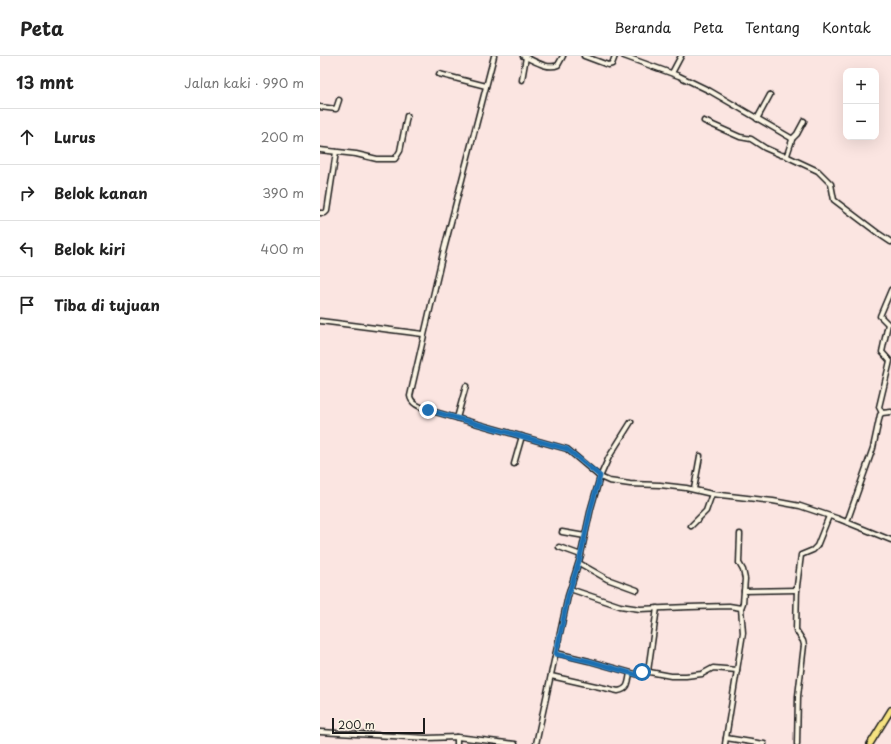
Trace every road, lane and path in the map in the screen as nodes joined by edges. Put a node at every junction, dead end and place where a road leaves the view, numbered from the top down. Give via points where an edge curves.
1 (494, 56) edge
2 (563, 56) edge
3 (584, 56) edge
4 (615, 56) edge
5 (624, 56) edge
6 (681, 56) edge
7 (525, 57) edge
8 (672, 73) junction
9 (439, 74) dead end
10 (522, 80) dead end
11 (486, 86) junction
12 (770, 95) dead end
13 (339, 100) dead end
14 (320, 107) edge
15 (407, 116) dead end
16 (757, 119) junction
17 (704, 121) dead end
18 (804, 121) dead end
19 (792, 139) junction
20 (320, 150) edge
21 (336, 152) junction
22 (787, 156) junction
23 (320, 213) edge
24 (891, 242) edge
25 (891, 290) edge
26 (889, 299) edge
27 (320, 321) edge
28 (423, 334) junction
29 (466, 386) dead end
30 (891, 412) edge
31 (882, 413) junction
32 (457, 418) junction
33 (631, 422) dead end
34 (522, 436) junction
35 (700, 456) dead end
36 (514, 464) dead end
37 (600, 476) junction
38 (694, 489) junction
39 (712, 494) junction
40 (829, 516) junction
41 (847, 522) junction
42 (691, 526) dead end
43 (562, 532) dead end
44 (740, 534) dead end
45 (585, 536) junction
46 (891, 540) edge
47 (559, 547) dead end
48 (581, 555) junction
49 (579, 563) junction
50 (570, 589) junction
51 (637, 590) dead end
52 (797, 590) junction
53 (744, 592) junction
54 (657, 608) junction
55 (741, 608) junction
56 (556, 654) junction
57 (737, 670) junction
58 (648, 671) junction
59 (630, 673) junction
60 (551, 676) junction
61 (891, 710) edge
62 (320, 732) edge
63 (457, 737) junction
64 (726, 738) junction
65 (457, 744) edge
66 (515, 744) edge
67 (536, 744) edge
68 (725, 744) edge
69 (764, 744) edge
70 (798, 744) edge
71 (870, 744) edge

1 - 11 street
2 - 7 street via 558,65 554,66 546,66
3 - 4 street via 608,65 612,64
5 - 8 street
6 - 8 street
7 - 10 street
8 - 16 street via 710,91
9 - 11 street
11 - 28 street
12 - 16 street
13 - 14 street via 336,109
15 - 21 street via 396,159 377,159
16 - 19 street
17 - 22 street
18 - 19 street
19 - 22 street
20 - 21 street
21 - 23 street via 327,211
22 - 24 street via 818,171 831,184 834,200
25 - 26 street
26 - 31 street via 880,316 888,324 882,352 890,361 879,407
27 - 28 street
28 - 32 street via 410,400 428,410
29 - 32 street
30 - 31 street
31 - 41 street via 873,448
32 - 34 street
33 - 37 street via 609,456
34 - 36 street
34 - 37 street via 567,449
35 - 38 street
37 - 38 street via 609,481 625,484
37 - 45 street
38 - 39 street
39 - 40 street via 800,506
39 - 42 street via 706,511
40 - 41 street
40 - 52 street via 816,546 802,555
41 - 46 street
43 - 45 street
44 - 53 street via 739,563 745,579
45 - 48 street
47 - 48 street
48 - 49 street
49 - 50 street
49 - 51 street via 607,579
50 - 54 street via 620,606
50 - 56 street
52 - 53 street
52 - 70 street via 796,630 804,646 798,696
53 - 55 street
54 - 55 street
54 - 58 street
55 - 57 street via 743,633
56 - 59 street
56 - 60 street
57 - 58 street via 713,668 702,674 686,676
57 - 64 street
58 - 59 street via 639,675
59 - 60 street via 626,687 618,691
60 - 67 street
61 - 71 main road
62 - 63 street via 428,738
63 - 65 street
63 - 66 street
64 - 68 street
64 - 69 street

